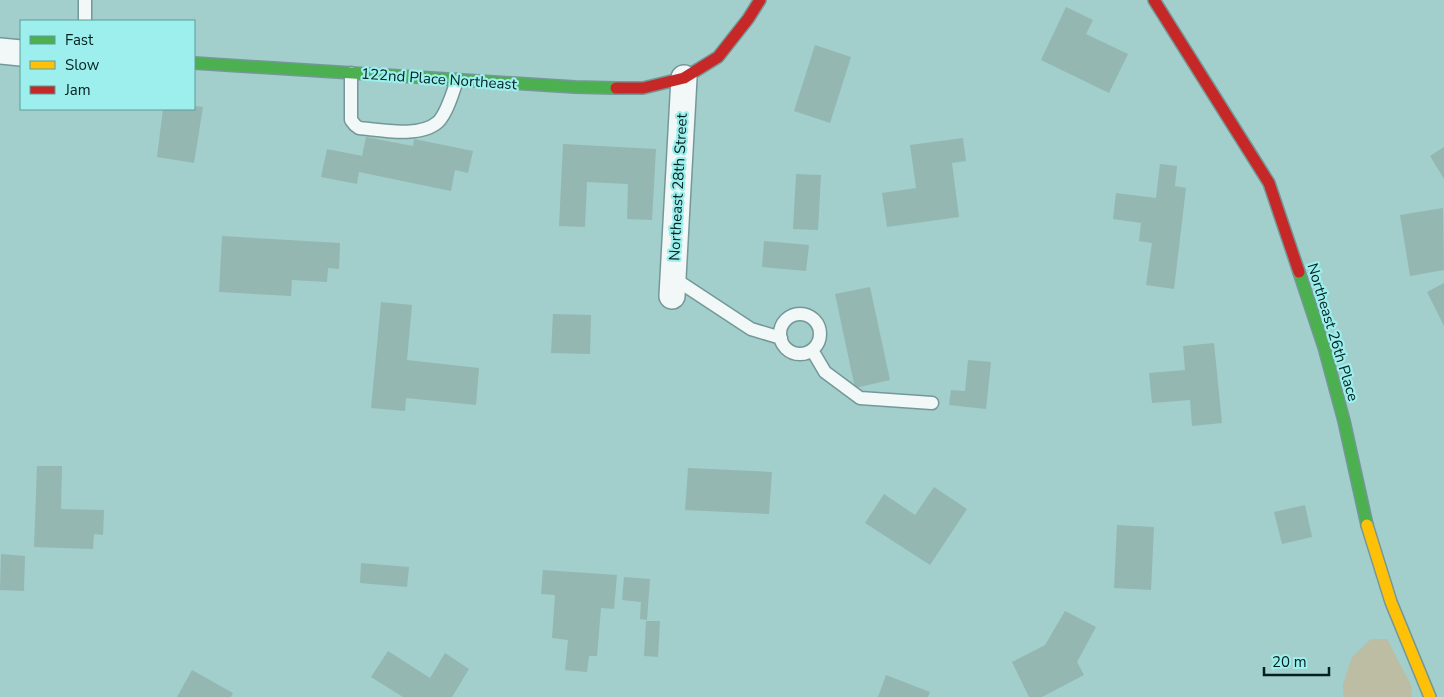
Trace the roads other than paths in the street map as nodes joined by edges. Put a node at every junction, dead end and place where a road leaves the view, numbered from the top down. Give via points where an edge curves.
1 (85, 0) edge
2 (760, 0) edge
3 (1154, 0) edge
4 (85, 20) edge
5 (0, 51) edge
6 (20, 53) edge
7 (195, 63) edge
8 (351, 73) junction
9 (684, 78) junction
10 (457, 80) junction
11 (672, 287) joint
12 (781, 338) junction
13 (812, 350) junction
14 (932, 403) dead end
15 (1430, 697) edge

1 - 4 lane
2 - 9 street via 718,57
3 - 15 street, Northeast 26th Place via 1269,183 1324,347 1368,528 1391,602
5 - 6 street
7 - 8 street, 122nd Place Northeast
8 - 10 street, 122nd Place Northeast
8 - 10 lane via 351,120 355,126 406,132 422,130 439,121
9 - 10 street, 122nd Place Northeast via 643,88
9 - 11 street, Northeast 28th Street
11 - 12 lane via 751,329
12 - 13 lane via 793,353
12 - 13 lane via 782,325 791,316 810,317 820,333
13 - 14 lane via 825,372 860,398

